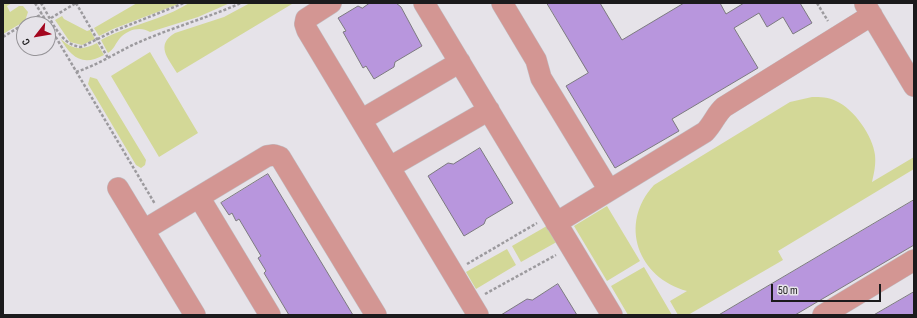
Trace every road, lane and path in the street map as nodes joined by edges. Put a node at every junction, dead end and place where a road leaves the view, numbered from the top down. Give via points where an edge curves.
1 (36, 3) edge
2 (41, 3) edge
3 (76, 3) edge
4 (184, 3) edge
5 (241, 3) edge
6 (331, 3) edge
7 (424, 3) edge
8 (502, 3) edge
9 (868, 9) edge
10 (42, 14) joint
11 (38, 16) edge
12 (49, 16) edge
13 (53, 16) edge
14 (56, 27) edge
15 (16, 29) edge
16 (3, 37) edge
17 (56, 38) edge
18 (98, 40) junction
19 (108, 58) junction
20 (460, 62) junction
21 (76, 72) junction
22 (914, 86) edge
23 (489, 110) junction
24 (361, 120) junction
25 (390, 167) junction
26 (118, 188) dead end
27 (609, 190) junction
28 (199, 197) junction
29 (164, 218) junction
30 (554, 219) junction
31 (144, 230) junction
32 (570, 246) junction
33 (914, 260) edge
34 (452, 272) junction
35 (474, 309) edge
36 (195, 315) edge
37 (270, 315) edge
38 (376, 315) edge
39 (612, 315) edge
40 (823, 315) edge

1 - 10 path
2 - 12 path
3 - 13 path
3 - 18 path
4 - 18 path
5 - 19 path via 206,18 162,32
6 - 24 street via 310,16 305,24
7 - 20 street
8 - 27 street via 536,60 541,78
9 - 22 street
9 - 27 street via 724,107 705,132
10 - 11 path
14 - 18 path via 65,40 75,46 87,46
15 - 16 path
17 - 21 path
18 - 19 path
19 - 21 path
20 - 23 street
20 - 24 street
21 - 29 path
23 - 25 street
23 - 30 street
24 - 25 street
25 - 34 street
26 - 31 street
27 - 30 street
28 - 29 street
28 - 37 street
28 - 38 street via 267,156 280,157
29 - 31 street
30 - 32 street
30 - 34 path
31 - 36 street
32 - 35 path
32 - 39 street
33 - 40 street
34 - 35 street

